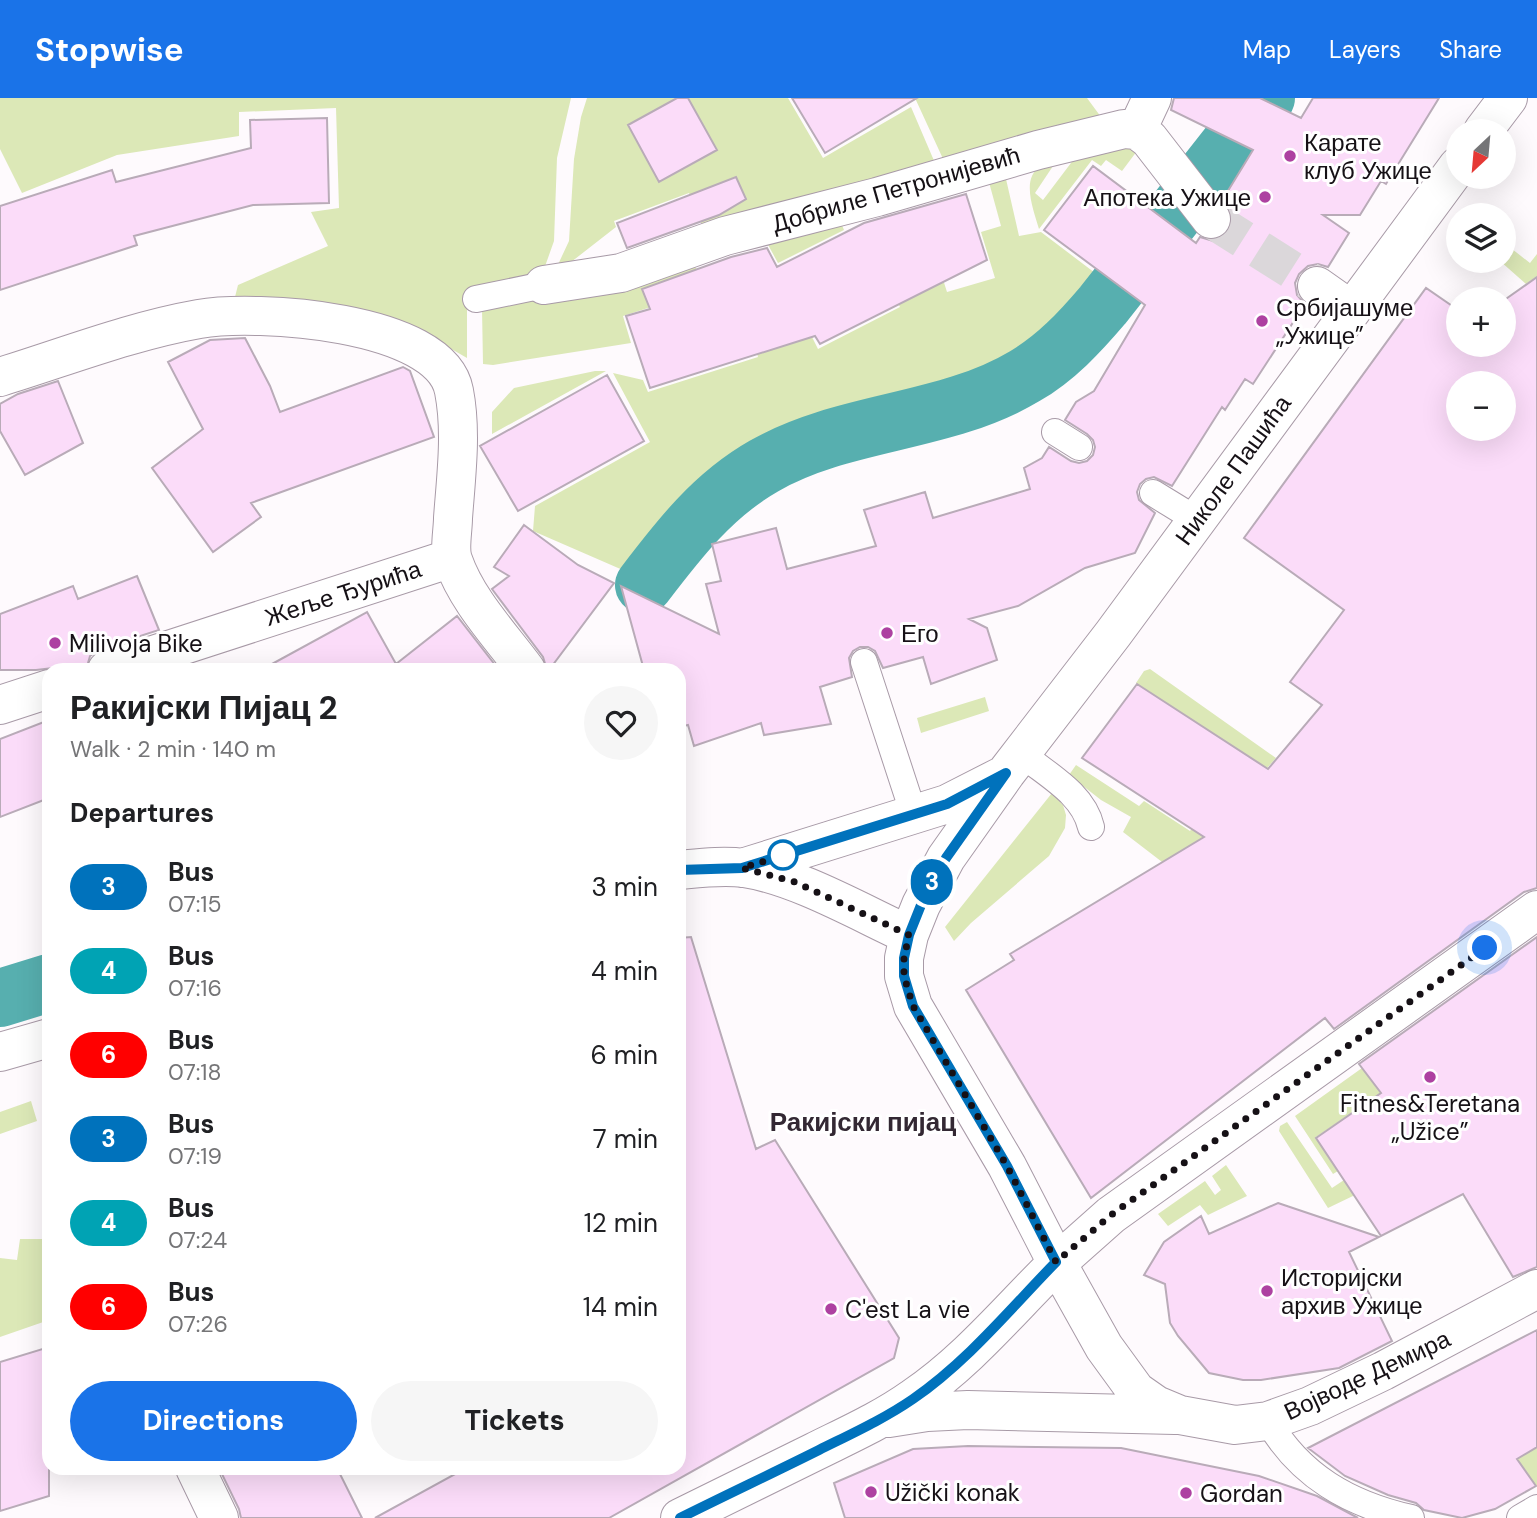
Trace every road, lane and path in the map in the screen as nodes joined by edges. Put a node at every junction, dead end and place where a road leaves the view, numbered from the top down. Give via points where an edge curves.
1 (1508, 98) edge
2 (1144, 114) edge
3 (1492, 119) edge
4 (1446, 182) edge
5 (1211, 219) tunnel mouth
6 (544, 285) joint
7 (1317, 286) tunnel mouth
8 (476, 299) dead end
9 (1351, 310) junction
10 (0, 377) edge
11 (1055, 432) dead end
12 (1079, 447) dead end
13 (1153, 493) dead end
14 (1197, 520) junction
15 (452, 558) junction
16 (863, 662) dead end
17 (129, 663) edge
18 (521, 663) edge
19 (42, 691) edge
20 (0, 705) edge
21 (1014, 763) junction
22 (914, 815) junction
23 (1090, 827) dead end
24 (742, 868) junction
25 (686, 870) edge
26 (1537, 910) edge
27 (909, 935) junction
28 (42, 1040) edge
29 (0, 1052) edge
30 (1056, 1262) junction
31 (1537, 1289) edge
32 (1180, 1415) junction
33 (877, 1421) junction
34 (1268, 1421) junction
35 (198, 1475) edge
36 (1537, 1508) edge
37 (219, 1518) edge
38 (680, 1518) edge
39 (1411, 1518) edge
40 (1520, 1518) edge

1 - 3 main road
2 - 5 main road, Добриле Петронијевић via 1143,133
2 - 6 main road, Добриле Петронијевић via 1110,132 725,236 621,273
4 - 9 main road, Николе Пашића
6 - 8 lane
7 - 9 main road
9 - 14 main road, Николе Пашића
10 - 15 main road via 201,318 239,315 339,323 412,344 433,359 451,379 454,390 457,454
11 - 12 lane
13 - 14 lane
14 - 21 main road, Николе Пашића
15 - 17 main road, Жеље Ђурића
15 - 18 main road, Жеље Ђурића via 478,607
16 - 22 lane
19 - 20 main road
21 - 22 main road, Николе Пашића via 947,804
21 - 23 lane via 1079,802
21 - 27 main road, Николе Пашића via 946,858
22 - 24 main road, Николе Пашића
24 - 25 main road, Николе Пашића
24 - 27 main road, Николе Пашића via 795,882
26 - 30 main road via 1111,1215
27 - 30 main road, Војводе Демира via 904,976 913,1006 1007,1166
28 - 29 main road
30 - 32 main road, Војводе Демира via 1123,1375 1136,1391
30 - 33 main road via 980,1343 913,1399
31 - 34 main road, Војводе Демира via 1383,1371
32 - 33 main road via 968,1410
32 - 34 main road, Војводе Демира via 1235,1425
33 - 38 main road
34 - 39 lane via 1292,1457 1332,1487
35 - 37 main road
36 - 40 lane

